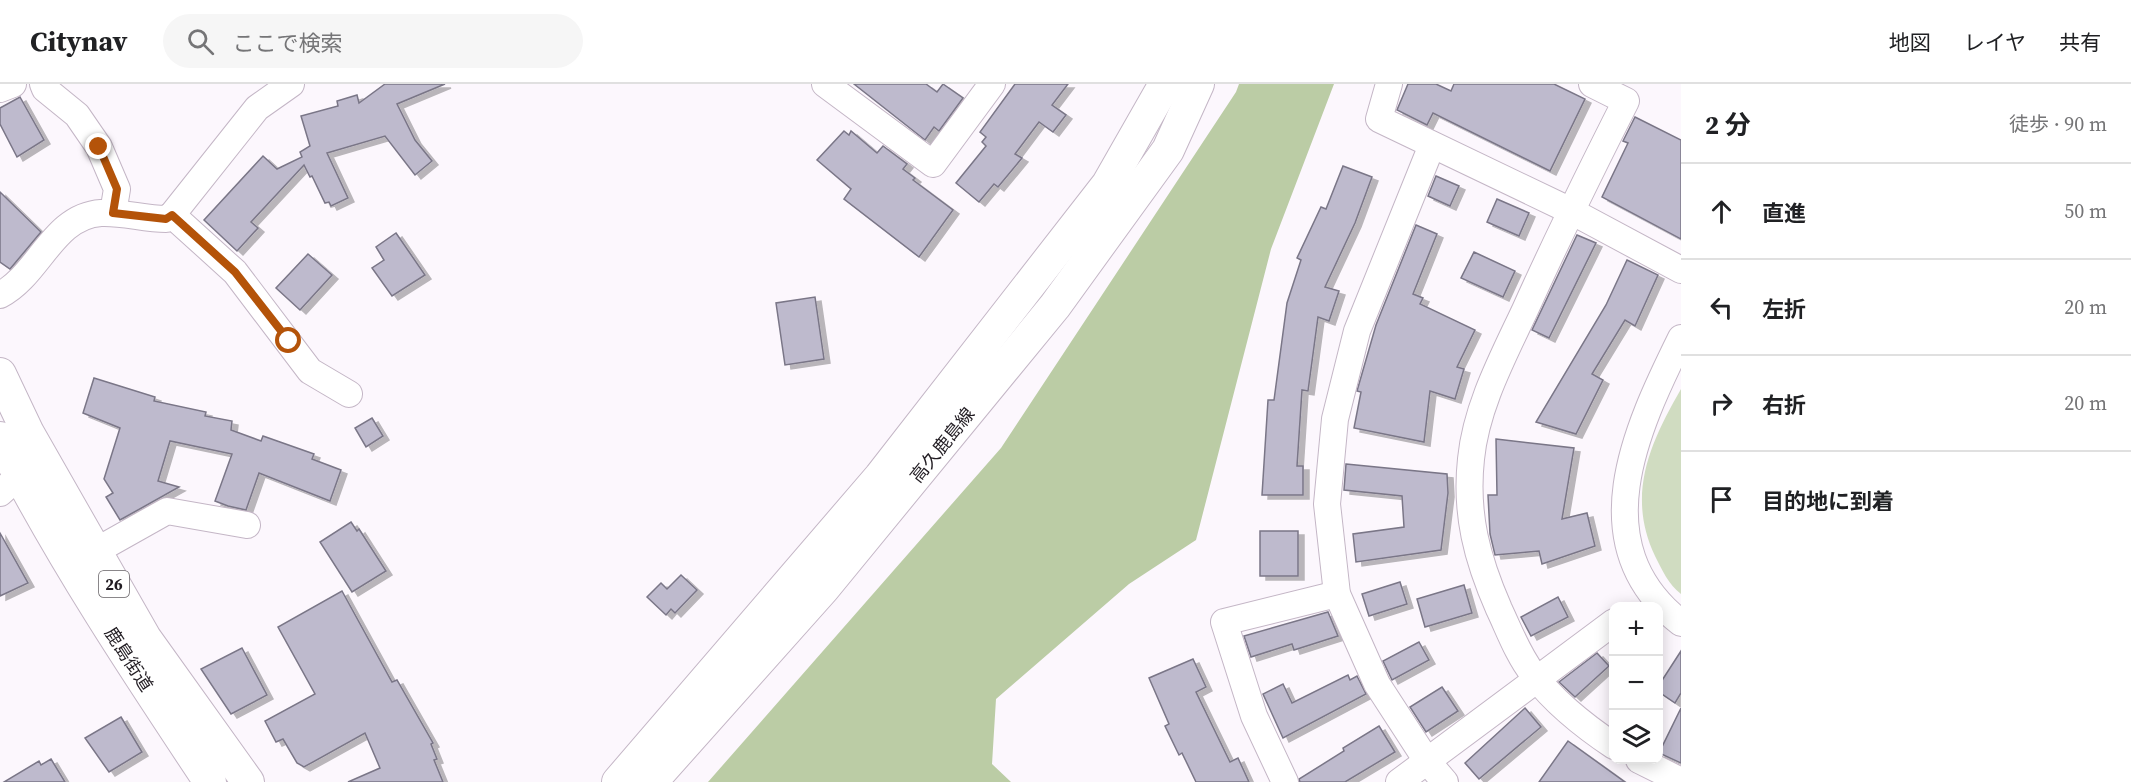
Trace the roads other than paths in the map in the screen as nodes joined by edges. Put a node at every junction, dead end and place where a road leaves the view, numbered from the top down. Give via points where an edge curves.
1 (13, 84) edge
2 (43, 84) edge
3 (291, 84) edge
4 (992, 84) edge
5 (1165, 84) edge
6 (1198, 84) edge
7 (1389, 84) edge
8 (1592, 84) edge
9 (832, 86) edge
10 (0, 89) edge
11 (1432, 146) junction
12 (1571, 211) junction
13 (113, 213) junction
14 (172, 215) junction
15 (1681, 270) edge
16 (0, 295) edge
17 (1681, 338) edge
18 (0, 374) edge
19 (349, 394) dead end
20 (0, 438) edge
21 (9, 484) edge
22 (247, 525) dead end
23 (94, 552) junction
24 (1337, 594) junction
25 (1643, 600) edge
26 (1681, 623) edge
27 (1609, 626) edge
28 (1538, 679) junction
29 (1609, 742) edge
30 (1427, 761) junction
31 (1649, 764) edge
32 (1681, 781) edge
33 (210, 782) edge
34 (248, 782) edge
35 (618, 782) edge
36 (651, 782) edge
37 (1285, 782) edge
38 (1399, 782) edge
39 (1445, 782) edge

1 - 10 street
2 - 13 street via 77,116 99,147 117,189
3 - 14 street via 257,108
4 - 9 street via 933,164
5 - 35 main road, 高久鹿島線 via 1108,184 880,477
6 - 36 main road, 高久鹿島線 via 1168,150 1055,306 823,589
7 - 11 street via 1379,118
8 - 12 street via 1626,101
11 - 12 street
11 - 24 street via 1357,331 1335,419 1327,504
12 - 15 street
12 - 28 street via 1490,388 1471,457 1469,494 1475,542 1486,580 1517,646
13 - 14 street via 166,219
13 - 16 street via 92,214 73,222 32,269
14 - 19 street via 235,272 310,371
17 - 25 street via 1653,394 1625,484 1626,533
18 - 23 main road, 26
20 - 21 main road, 鹿島街道 / 26
21 - 33 main road, 鹿島街道 / 26
22 - 23 street via 167,511
23 - 34 main road, 26 via 146,638
24 - 30 street via 1377,684
24 - 37 street via 1224,622 1254,716
25 - 26 street
27 - 28 street
28 - 29 street via 1578,720
28 - 30 street
30 - 38 street
30 - 39 street
31 - 32 street

